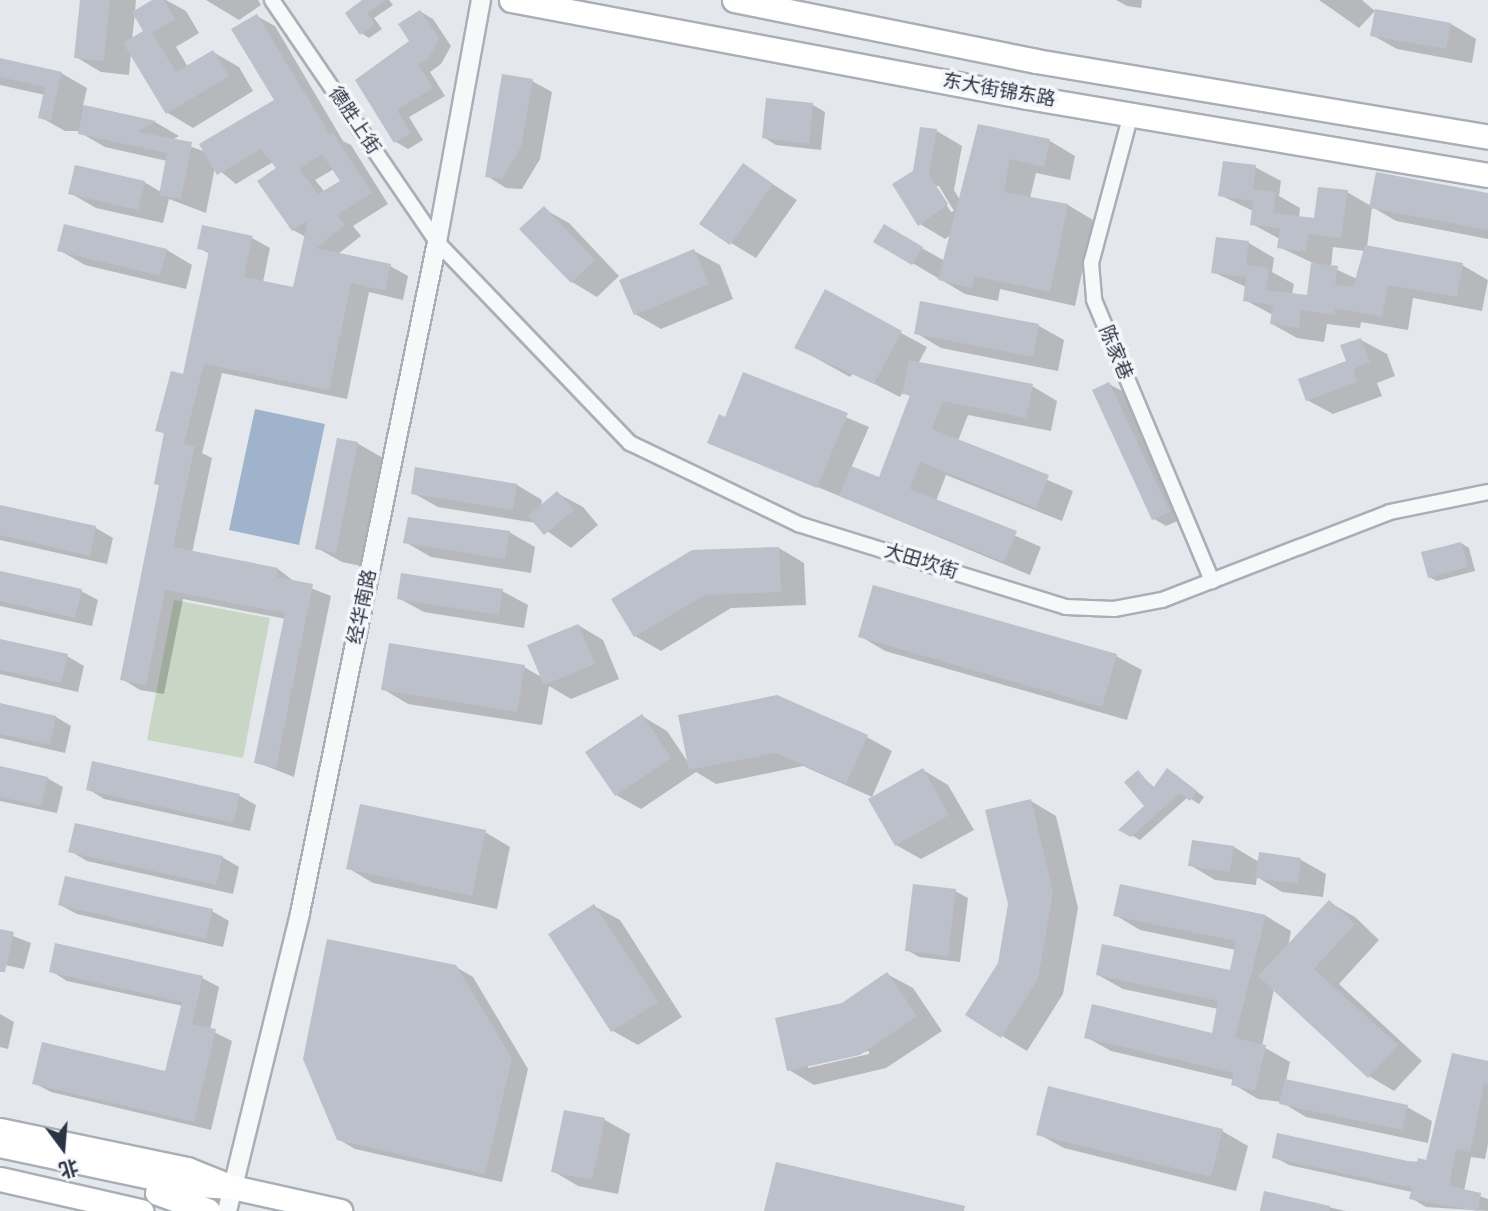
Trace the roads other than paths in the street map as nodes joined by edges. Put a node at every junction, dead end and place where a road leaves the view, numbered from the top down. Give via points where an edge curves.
1 (272, 0) edge
2 (481, 0) edge
3 (510, 0) edge
4 (734, 0) edge
5 (1131, 114) junction
6 (1488, 137) edge
7 (1488, 175) edge
8 (437, 242) junction
9 (1488, 492) edge
10 (1212, 581) junction
11 (0, 1130) edge
12 (1, 1160) edge
13 (230, 1199) edge
14 (141, 1211) edge
15 (208, 1211) edge
16 (341, 1211) edge

1 - 8 street, 德胜上街
2 - 8 street, 经华南路
3 - 5 main road, 东大街锦东路
4 - 6 main road, 东大街锦东路 via 1036,61
5 - 7 main road, 东大街锦东路
5 - 10 street, 陈家巷 via 1091,263 1094,300
8 - 10 street, 大田坎街 via 630,443 798,524 1066,607 1114,609 1163,600
8 - 13 street, 经华南路 via 300,913
9 - 10 street, 大田坎街 via 1390,512
11 - 13 main road via 187,1170
12 - 13 highway via 183,1184
12 - 14 main road
12 - 15 highway via 180,1198
13 - 16 main road

